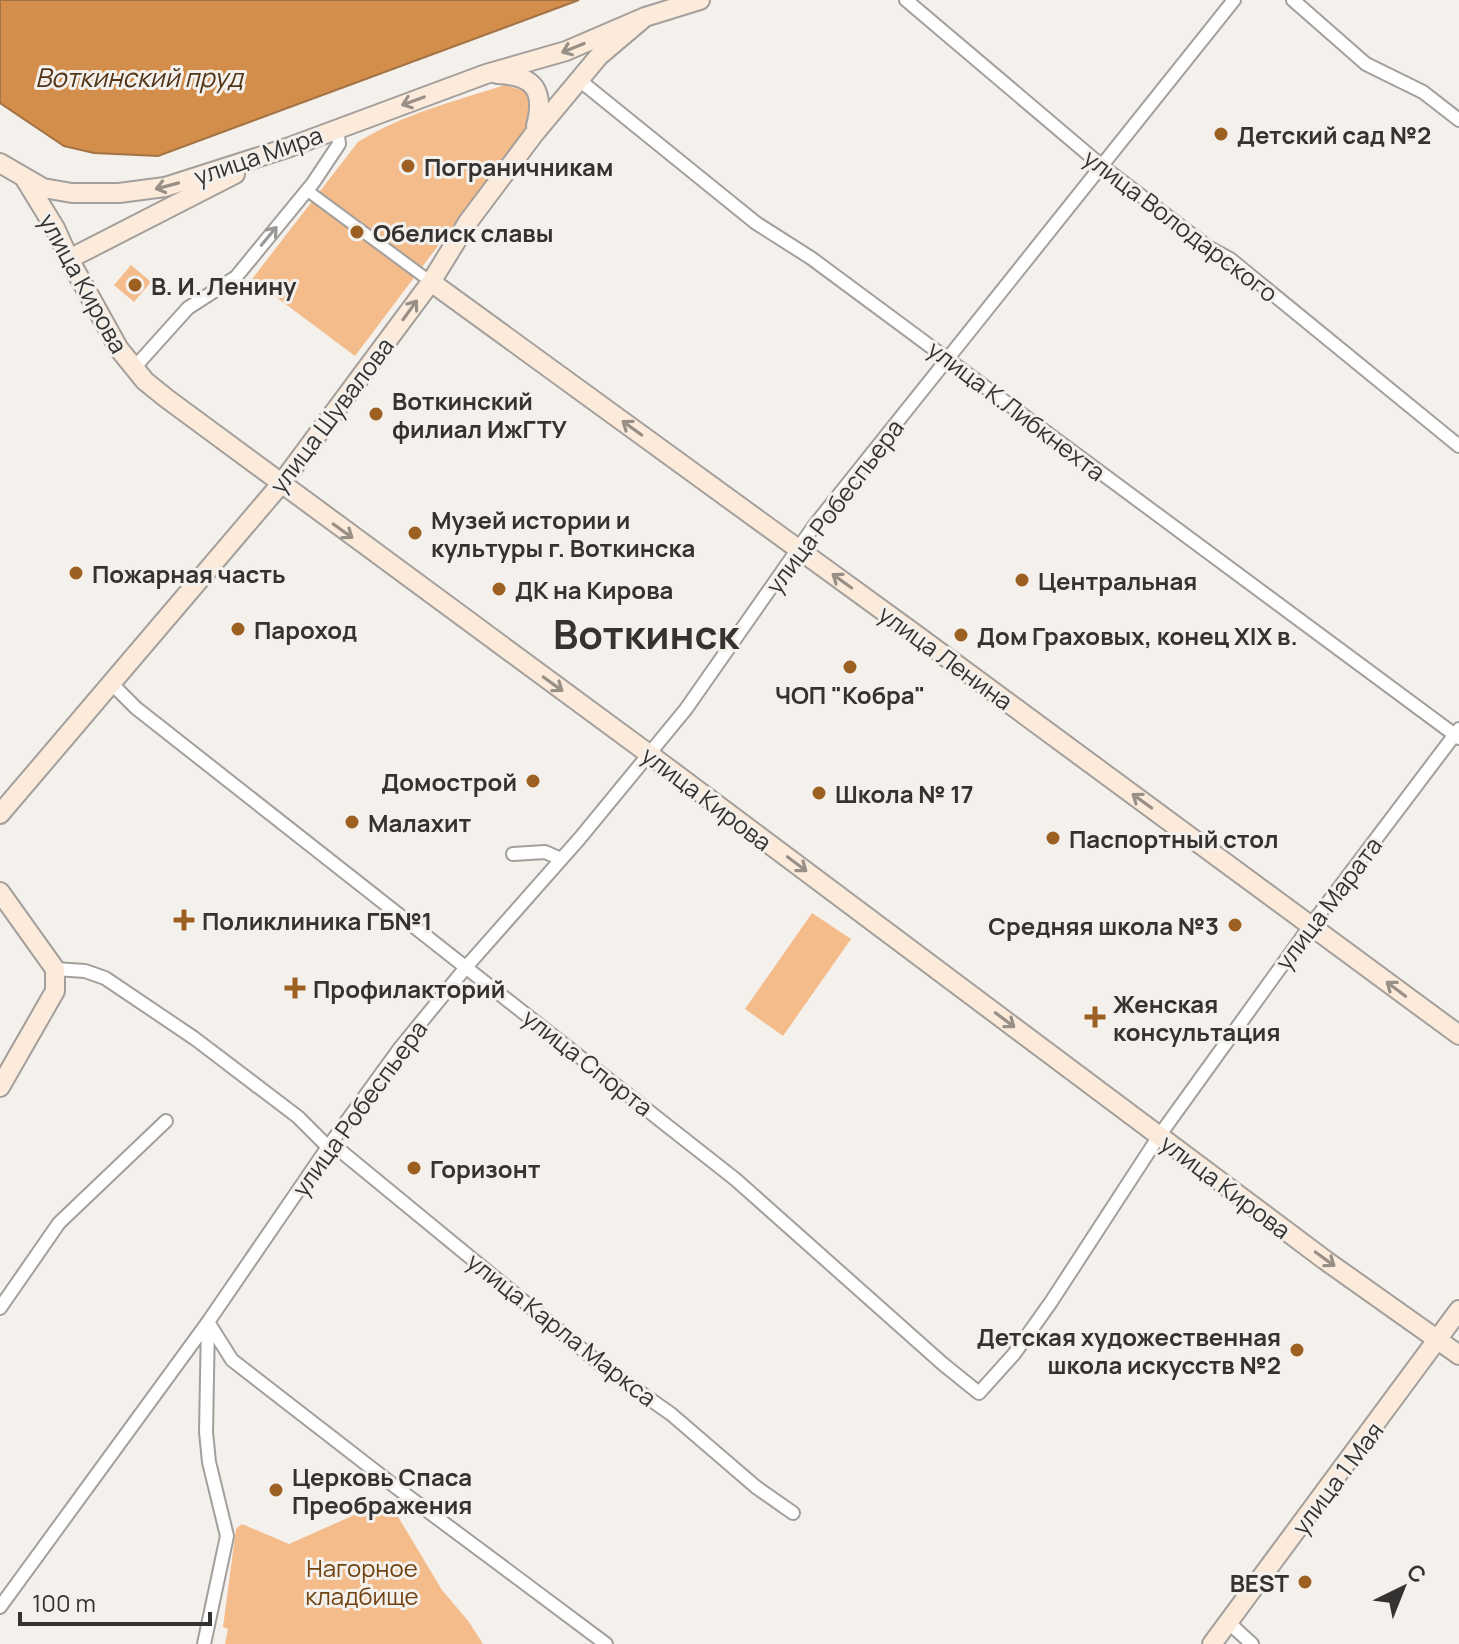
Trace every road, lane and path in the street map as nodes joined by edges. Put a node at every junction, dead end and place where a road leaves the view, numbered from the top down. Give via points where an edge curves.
1 (700, 0) edge
2 (906, 0) edge
3 (1234, 0) edge
4 (1293, 0) edge
5 (645, 17) junction
6 (486, 74) junction
7 (578, 79) junction
8 (1459, 120) edge
9 (337, 128) junction
10 (534, 134) junction
11 (287, 148) junction
12 (0, 163) edge
13 (1102, 166) junction
14 (25, 179) junction
15 (312, 194) dead end
16 (69, 259) junction
17 (431, 282) junction
18 (948, 359) junction
19 (134, 368) junction
20 (1459, 446) edge
21 (280, 485) junction
22 (798, 550) junction
23 (112, 684) junction
24 (1458, 734) edge
25 (649, 754) junction
26 (0, 814) edge
27 (513, 854) dead end
28 (561, 859) junction
29 (0, 892) edge
30 (1311, 925) junction
31 (467, 966) junction
32 (55, 969) junction
33 (1459, 1035) edge
34 (0, 1087) edge
35 (166, 1121) dead end
36 (1159, 1136) junction
37 (329, 1145) junction
38 (0, 1308) edge
39 (1459, 1310) edge
40 (208, 1322) junction
41 (1436, 1339) junction
42 (1459, 1355) edge
43 (979, 1393) joint
44 (793, 1513) dead end
45 (0, 1607) edge
46 (1229, 1623) junction
47 (204, 1644) edge
48 (606, 1644) edge
49 (1212, 1644) edge
50 (1252, 1644) edge

1 - 5 main road, улица Мира
2 - 13 street, улица Володарского
3 - 13 street, улица Робеспьера
4 - 8 street via 1366,64 1423,92
5 -> 6 main road, улица Мира via 566,51
5 - 7 main road, улица Мира
6 -> 9 main road, улица Мира
6 - 10 main road via 511,75 534,85 541,107
7 - 10 main road, улица Мира
7 - 18 street, улица К.Либкнехта via 756,223
9 - 11 main road, улица Мира
19 -> 9 street via 188,308 236,277 313,183 339,144
10 - 17 main road, улица Шувалова
11 -> 14 main road, улица Мира via 142,191 72,193
11 - 16 main road
12 - 14 main road
13 - 18 street, улица Робеспьера
13 - 20 street, улица Володарского via 1230,259
14 - 16 main road, улица Кирова
15 - 17 street
16 - 19 main road, улица Кирова
21 -> 17 main road, улица Шувалова
22 -> 17 main road, улица Ленина
18 - 22 street, улица Робеспьера
18 - 24 street, улица К.Либкнехта
19 - 21 main road, улица Кирова
21 - 23 main road, улица Шувалова
21 -> 25 main road, улица Кирова
22 - 25 street, улица Робеспьера
30 -> 22 main road, улица Ленина
23 - 26 main road, улица Шувалова
23 - 31 street, улица Спорта
24 - 30 street, улица Марата
25 - 28 street, улица Робеспьера
25 -> 36 main road, улица Кирова
27 - 28 street via 545,852
28 - 31 street, улица Робеспьера
29 - 32 main road
33 -> 30 main road, улица Ленина
30 - 36 street, улица Марата
31 - 37 street, улица Робеспьера
31 - 43 street, улица Спорта via 735,1179
32 - 34 main road via 53,995
32 - 37 street, улица Карла Маркса via 105,978 194,1038
35 - 38 street via 59,1223
36 -> 41 main road, улица Кирова
36 - 43 street, улица Марата via 1051,1302
37 - 40 street, улица Робеспьера
37 - 44 street, улица Карла Маркса
39 - 41 main road, улица 1 Мая
40 - 45 street, улица Робеспьера
40 - 47 street via 206,1432 227,1536
40 - 48 street via 232,1360
41 - 42 main road, улица Кирова
41 - 46 main road, улица 1 Мая
46 - 49 main road, улица 1 Мая
46 - 50 street

